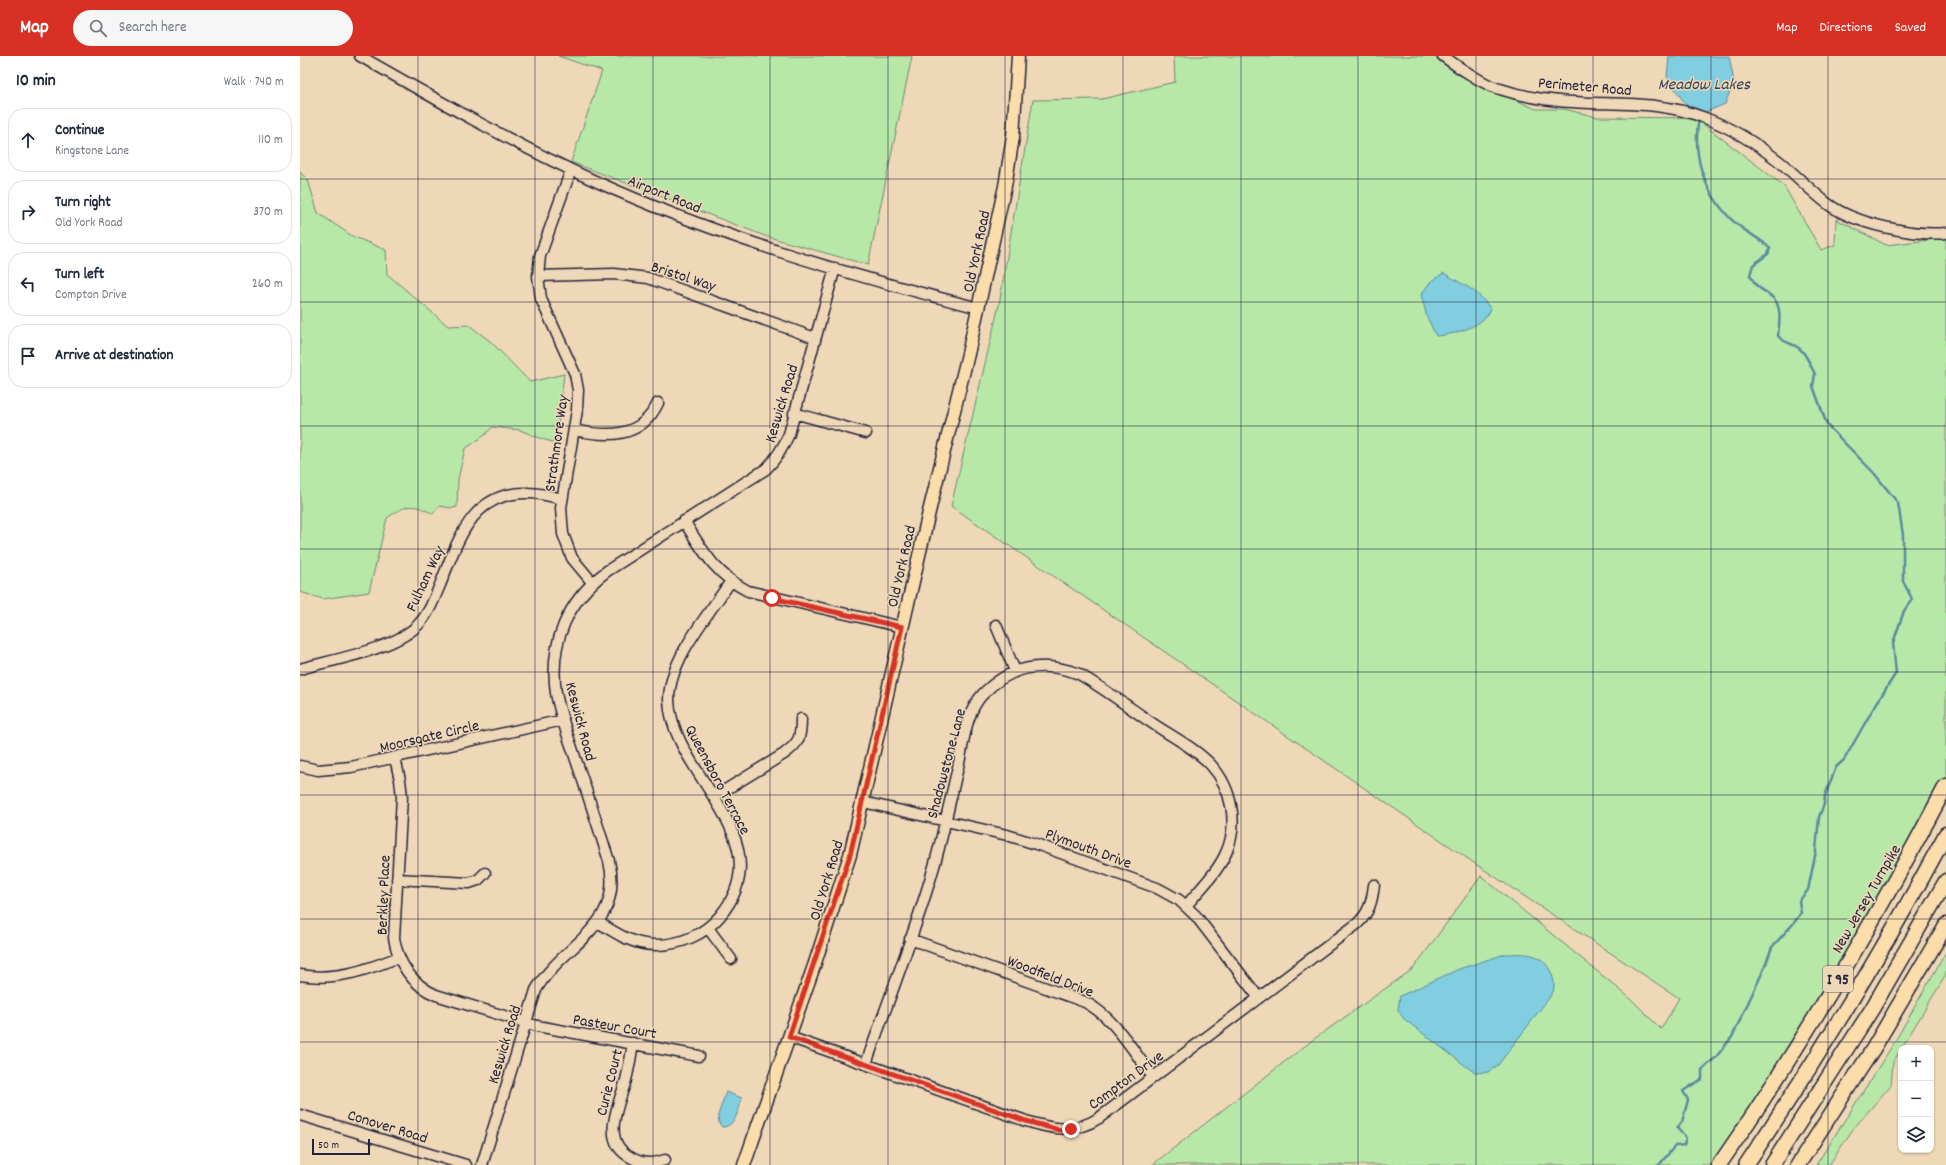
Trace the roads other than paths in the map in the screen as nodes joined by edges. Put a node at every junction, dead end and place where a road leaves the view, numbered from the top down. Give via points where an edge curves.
1 (360, 56) edge
2 (1018, 56) edge
3 (1443, 56) edge
4 (571, 170) junction
5 (1946, 233) edge
6 (835, 268) junction
7 (538, 276) junction
8 (979, 308) junction
9 (815, 338) junction
10 (658, 403) dead end
11 (794, 413) junction
12 (574, 430) junction
13 (866, 433) dead end
14 (562, 499) junction
15 (684, 521) junction
16 (731, 581) junction
17 (592, 582) junction
18 (996, 625) dead end
19 (902, 627) junction
20 (300, 669) edge
21 (1015, 672) junction
22 (801, 719) dead end
23 (563, 720) junction
24 (395, 758) junction
25 (300, 766) edge
26 (1946, 786) edge
27 (714, 797) junction
28 (863, 802) junction
29 (945, 820) junction
30 (1946, 834) edge
31 (485, 873) dead end
32 (397, 878) junction
33 (1946, 881) edge
34 (1374, 885) dead end
35 (1186, 906) junction
36 (598, 922) junction
37 (1946, 925) edge
38 (708, 928) junction
39 (910, 939) junction
40 (399, 957) junction
41 (731, 959) dead end
42 (300, 975) edge
43 (1259, 998) junction
44 (525, 1022) junction
45 (789, 1037) junction
46 (633, 1043) junction
47 (700, 1056) dead end
48 (866, 1064) junction
49 (1154, 1077) junction
50 (300, 1115) edge
51 (665, 1160) dead end
52 (466, 1165) edge
53 (482, 1165) edge
54 (744, 1165) edge
55 (1719, 1165) edge
56 (1746, 1165) edge
57 (1772, 1165) edge
58 (1798, 1165) edge

1 - 4 street, Airport Road via 478,124
2 - 8 main road, Old York Road via 1008,168
3 - 5 street, Perimeter Road via 1499,89 1558,101 1651,105 1695,114 1748,139 1780,162 1829,204 1848,214 1887,228 1910,232
4 - 6 street, Airport Road via 706,226
4 - 7 street, Strathmore Way via 540,256
6 - 8 street, Airport Road via 902,289
6 - 9 street, Keswick Road
7 - 9 street, Bristol Way via 624,274 648,278
7 - 12 street, Strathmore Way via 543,303 577,382 579,400
8 - 19 main road, Old York Road
9 - 11 street, Keswick Road
10 - 12 street via 644,422 623,433 604,435
11 - 13 street
11 - 15 street, Keswick Road via 785,443 766,469
12 - 14 street, Strathmore Way
14 - 17 street, Strathmore Way via 561,520 567,547 578,566
14 - 20 street, Fulham Way via 522,493 504,496 487,504 466,525 430,608 420,624 387,644
15 - 16 street via 707,559
15 - 17 street, Keswick Road
16 - 19 street via 761,595
16 - 27 street, Queensboro Terrace via 682,653 672,677 669,699 678,737
17 - 23 street, Keswick Road via 567,616 556,650 556,687
18 - 21 street
19 - 28 main road, Old York Road
21 - 29 street, Shadowstone Lane via 993,685 982,696 969,718
21 - 35 street, Shadowstone Lane via 1050,666 1079,674 1211,766 1221,780 1231,803 1231,841 1218,869
22 - 27 street via 800,735 793,747
23 - 24 street, Moorsgate Circle
23 - 36 street, Keswick Road via 610,866 609,895
24 - 25 street, Moorsgate Circle via 336,770
24 - 32 street, Berkley Place via 402,792
26 - 55 highway, New Jersey Turnpike / I 95 via 1884,901 1826,999
27 - 38 street, Queensboro Terrace via 735,838 739,854 739,871 730,902
28 - 29 street, Plymouth Drive
28 - 45 main road, Old York Road via 840,888
29 - 35 street, Plymouth Drive via 1036,844 1157,888
29 - 39 street, Shadowstone Lane via 935,863
30 - 56 highway, I 95 via 1851,1001
31 - 32 street via 478,880 469,882
32 - 40 street, Berkley Place via 394,932
33 - 57 highway via 1872,1009
34 - 43 street, Compton Drive via 1371,905 1364,917
35 - 43 street, Plymouth Drive via 1204,925
36 - 38 street, Queensboro Terrace via 628,940 649,944 680,942
36 - 44 street, Keswick Road via 542,979 533,996
37 - 58 highway via 1873,1049
38 - 41 street
39 - 48 street, Shadowstone Lane
39 - 49 street, Woodfield Drive via 1094,1007 1111,1022
40 - 42 street via 349,975
40 - 44 street, Berkley Place via 413,979 430,992
43 - 49 street, Compton Drive
44 - 46 street, Pasteur Court
44 - 53 street, Keswick Road
45 - 48 street, Compton Drive
45 - 54 main road, Old York Road
46 - 47 street, Pasteur Court
46 - 51 street, Curie Court via 626,1080 613,1121 614,1136 620,1148 632,1158 646,1162
48 - 49 street, Compton Drive via 1026,1121 1059,1130 1077,1128 1094,1121
50 - 52 street, Conover Road

